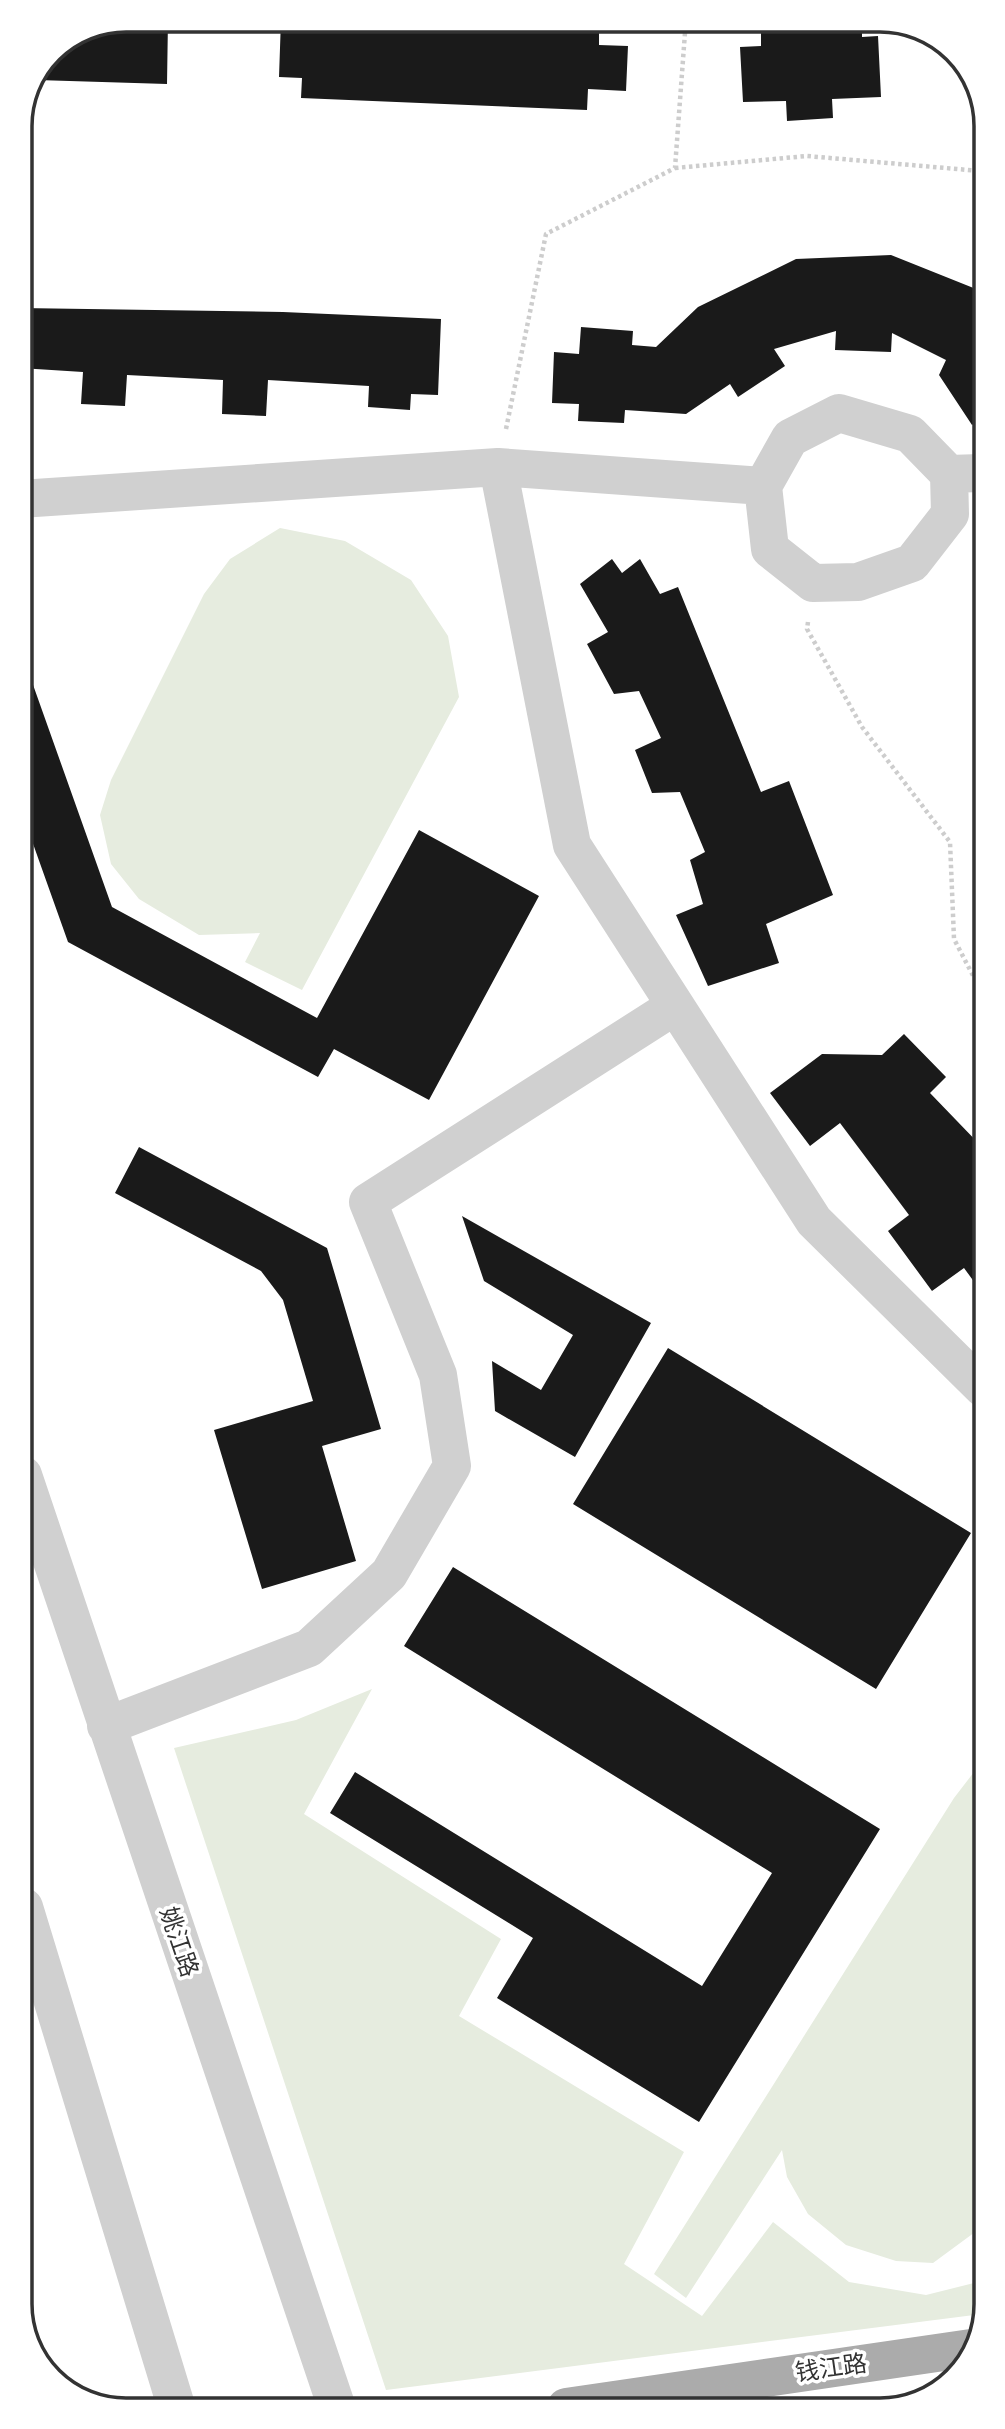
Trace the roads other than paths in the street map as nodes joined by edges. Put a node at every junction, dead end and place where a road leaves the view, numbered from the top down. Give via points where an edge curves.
1 (498, 467) junction
2 (965, 474) edge
3 (763, 486) junction
4 (32, 498) edge
5 (675, 1006) junction
6 (974, 1378) edge
7 (32, 1502) edge
8 (106, 1726) junction
9 (32, 1933) edge
10 (961, 2349) edge
11 (173, 2397) edge
12 (333, 2397) edge
13 (630, 2398) edge

1 - 3 street
1 - 4 street
1 - 5 street via 572,845
2 - 3 street via 909,434 839,413 790,438
2 - 3 street via 950,514 912,563 859,582 813,583 770,549
5 - 6 street via 814,1221
5 - 8 street via 368,1202 438,1375 453,1466 390,1574 309,1648
7 - 8 street, 姚江路
8 - 12 street, 姚江路
9 - 11 street
10 - 13 main road, 钱江路

